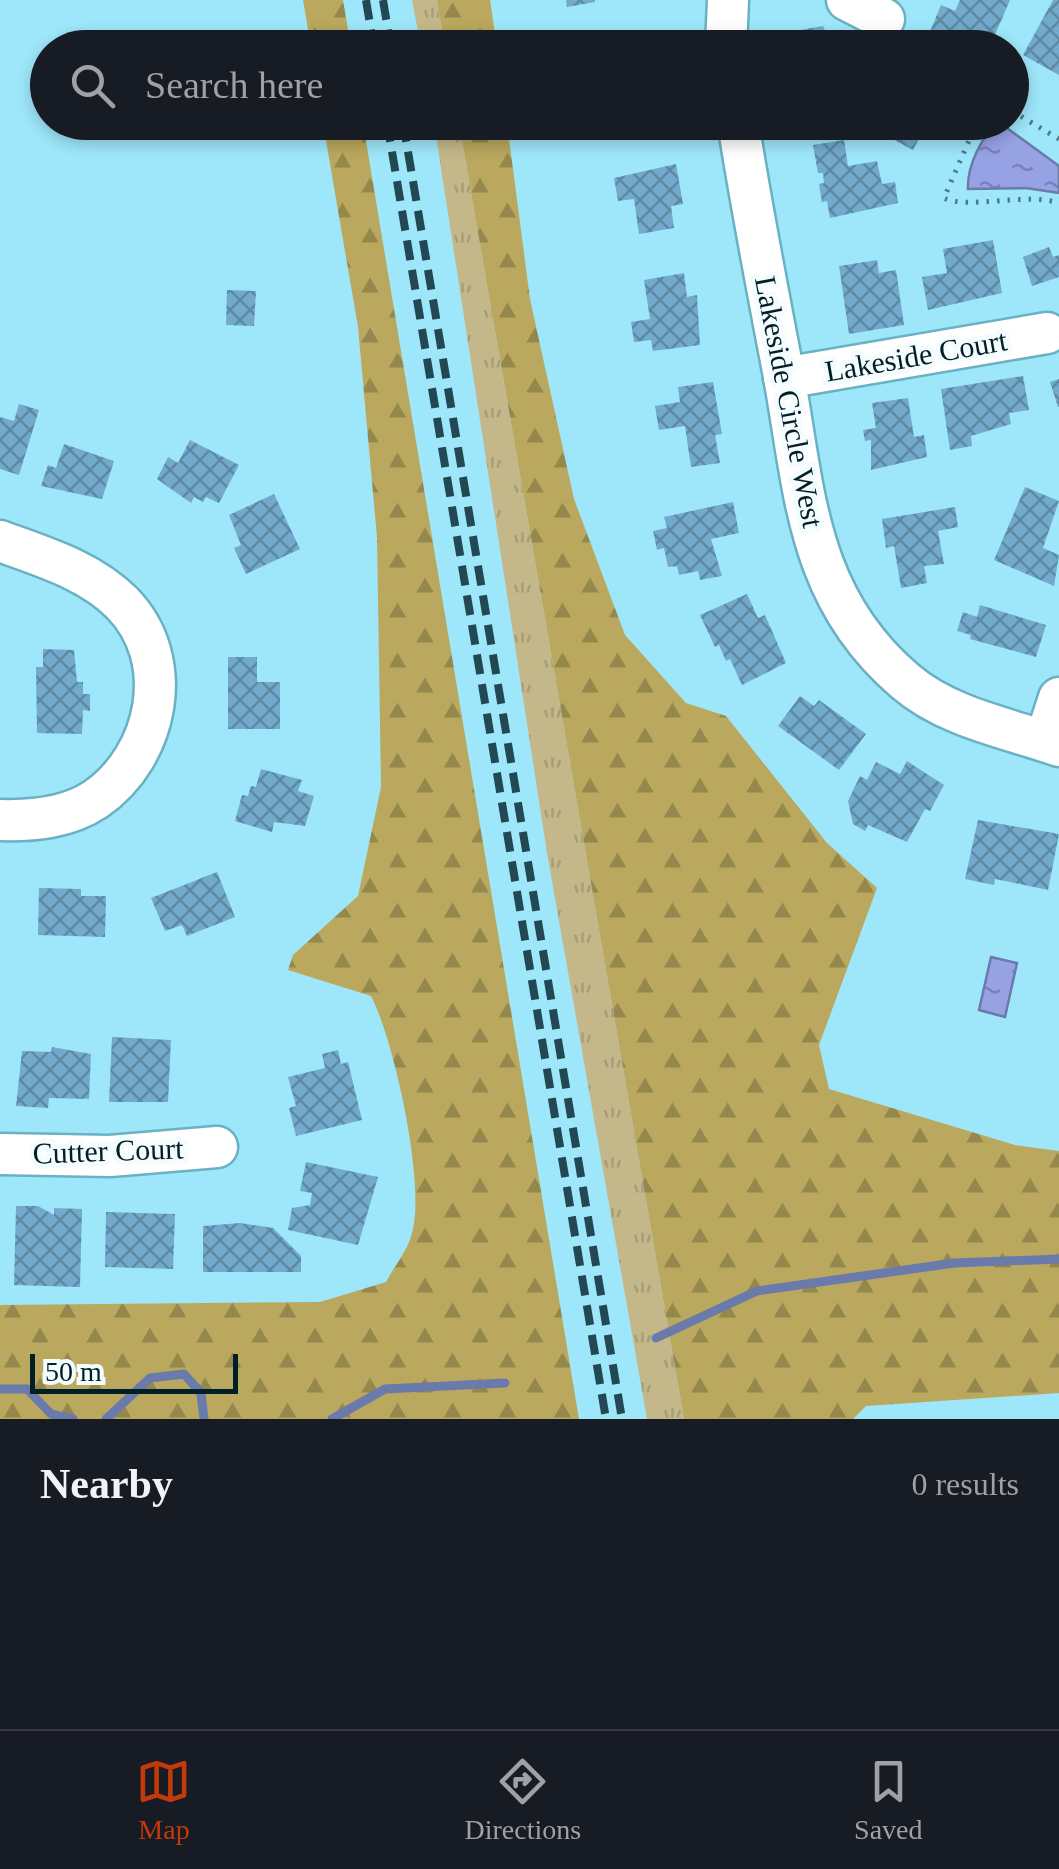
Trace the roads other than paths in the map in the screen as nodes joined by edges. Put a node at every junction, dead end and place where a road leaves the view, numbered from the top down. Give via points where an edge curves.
1 (728, 0) edge
2 (847, 0) edge
3 (884, 19) dead end
4 (727, 30) edge
5 (741, 140) edge
6 (1047, 333) dead end
7 (784, 378) junction
8 (0, 541) edge
9 (1059, 698) edge
10 (1052, 744) edge
11 (0, 820) edge
12 (217, 1147) dead end
13 (0, 1154) edge

1 - 4 street
2 - 3 street
5 - 7 street, Lakeside Circle West
6 - 7 street, Lakeside Court
7 - 10 street, Lakeside Circle West via 805,514 830,588 861,637 908,684 970,718
8 - 11 street via 99,582 126,606 155,673 144,746 121,779 94,801 57,816
9 - 10 street
12 - 13 street, Cutter Court via 110,1156

